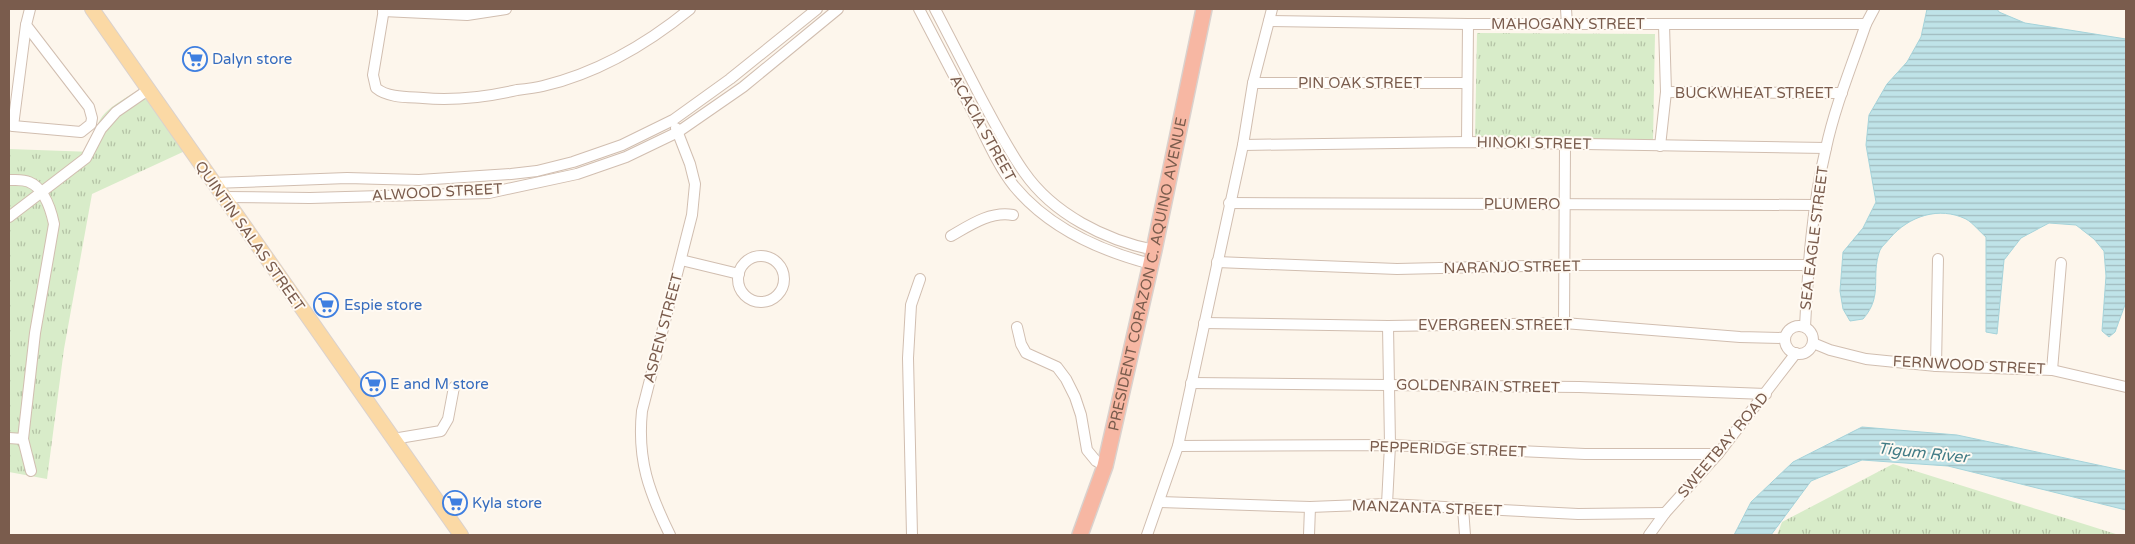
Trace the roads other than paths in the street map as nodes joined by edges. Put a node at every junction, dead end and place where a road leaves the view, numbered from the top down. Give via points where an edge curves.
1 (30, 9) edge
2 (92, 9) edge
3 (506, 9) edge
4 (690, 9) edge
5 (817, 9) edge
6 (838, 9) edge
7 (919, 9) edge
8 (934, 9) edge
9 (1204, 9) edge
10 (1272, 9) edge
11 (1566, 9) edge
12 (1874, 9) edge
13 (384, 10) edge
14 (1269, 21) junction
15 (1468, 24) junction
16 (1567, 24) junction
17 (1866, 24) junction
18 (26, 25) junction
19 (1664, 25) junction
20 (1253, 83) junction
21 (1467, 83) junction
22 (148, 90) junction
23 (1666, 92) junction
24 (1842, 94) junction
25 (673, 120) junction
26 (11, 126) edge
27 (678, 132) junction
28 (1467, 142) junction
29 (1242, 145) junction
30 (1565, 145) junction
31 (1660, 146) junction
32 (1826, 148) junction
33 (310, 179) junction
34 (9, 180) edge
35 (213, 183) junction
36 (40, 192) junction
37 (224, 197) junction
38 (310, 198) junction
39 (1229, 203) junction
40 (1564, 204) junction
41 (1815, 205) junction
42 (1013, 215) dead end
43 (9, 217) edge
44 (951, 236) dead end
45 (1153, 257) junction
46 (1938, 259) dead end
47 (681, 260) junction
48 (1217, 262) junction
49 (2061, 263) dead end
50 (1564, 265) junction
51 (1808, 265) junction
52 (739, 274) junction
53 (920, 279) dead end
54 (1204, 323) junction
55 (1564, 324) junction
56 (1388, 326) junction
57 (1018, 327) dead end
58 (1805, 327) junction
59 (1785, 338) junction
60 (1813, 343) junction
61 (1796, 353) junction
62 (1936, 366) junction
63 (2052, 370) junction
64 (1191, 383) junction
65 (1387, 385) junction
66 (454, 387) dead end
67 (2126, 387) edge
68 (1766, 394) junction
69 (9, 438) edge
70 (393, 438) junction
71 (23, 439) junction
72 (1390, 445) junction
73 (1178, 446) junction
74 (1718, 454) junction
75 (1105, 466) junction
76 (31, 471) dead end
77 (1160, 502) junction
78 (1387, 504) junction
79 (1310, 506) junction
80 (1463, 508) junction
81 (1665, 513) junction
82 (461, 535) edge
83 (670, 535) edge
84 (912, 535) edge
85 (1080, 535) edge
86 (1147, 535) edge
87 (1309, 535) edge
88 (1464, 535) edge
89 (1649, 535) edge

1 - 18 street
2 - 22 main road, QUINTIN SALAS STREET
3 - 13 street via 467,15
4 - 13 street via 624,55 596,68 544,86 470,98 404,96 386,94 376,88 373,75
5 - 25 street, ALWOOD STREET
6 - 27 street, ALWOOD STREET via 743,87
7 - 45 street, ACACIA STREET via 1014,185 1044,214 1088,242 1121,256
8 - 45 street, ACACIA STREET via 1005,143 1035,186 1094,229
9 - 45 highway, PRESIDENT CORAZON C. AQUINO AVENUE
10 - 14 street
11 - 16 street
12 - 17 street, SEA EAGLE STREET
14 - 15 street, MAHOGANY STREET
14 - 20 street
15 - 16 street, MAHOGANY STREET
15 - 21 street
16 - 19 street, MAHOGANY STREET
17 - 19 street, MAHOGANY STREET
17 - 24 street, SEA EAGLE STREET
18 - 26 street
18 - 26 street via 89,107 92,118 91,124 81,132
19 - 23 street
20 - 21 street, PIN OAK STREET
20 - 29 street
21 - 28 street
22 - 35 main road, QUINTIN SALAS STREET
22 - 36 street via 116,112 101,128 86,158
23 - 24 street, BUCKWHEAT STREET
23 - 31 street
24 - 32 street, SEA EAGLE STREET
25 - 27 street, ASPEN STREET
25 - 33 street, ALWOOD STREET via 622,145 537,171 419,180
27 - 38 street, ALWOOD STREET via 626,157 578,174 489,193
27 - 47 street, ASPEN STREET via 694,184 692,216
28 - 29 street, HINOKI STREET
28 - 30 street, HINOKI STREET
29 - 39 street
30 - 31 street, HINOKI STREET
30 - 40 street
31 - 32 street, HINOKI STREET
32 - 41 street, SEA EAGLE STREET
33 - 35 street, ALWOOD STREET
33 - 38 street
34 - 36 street via 28,181
35 - 37 main road, QUINTIN SALAS STREET
36 - 43 street
36 - 71 street via 54,224 35,333
37 - 38 street, ALWOOD STREET
37 - 70 main road, QUINTIN SALAS STREET
39 - 40 street, PLUMERO
39 - 48 street
40 - 41 street, PLUMERO
40 - 50 street
41 - 51 street, SEA EAGLE STREET
42 - 44 street via 991,215
45 - 75 highway, PRESIDENT CORAZON C. AQUINO AVENUE
46 - 62 street
47 - 52 street
47 - 83 street, ASPEN STREET via 642,411 639,437 651,492
48 - 50 street, NARANJO STREET via 1397,269
48 - 54 street
49 - 63 street
50 - 51 street, NARANJO STREET
50 - 55 street
51 - 58 street, SEA EAGLE STREET
52 - 52 street via 740,288 756,302 770,301 784,284 782,268 770,258 754,257 747,261
53 - 84 street via 911,305 908,358
54 - 56 street, EVERGREEN STREET
54 - 64 street
55 - 56 street, EVERGREEN STREET
55 - 59 street, EVERGREEN STREET
56 - 65 street
57 - 75 street via 1026,353 1057,367 1066,379 1081,416 1087,450 1094,460
58 - 59 street via 1795,326
58 - 60 street via 1811,332
59 - 61 street via 1788,348
60 - 61 street via 1805,352
60 - 62 street, FERNWOOD STREET via 1866,359
61 - 68 street, SWEETBAY ROAD
62 - 63 street, FERNWOOD STREET
63 - 67 street, FERNWOOD STREET
64 - 65 street, GOLDENRAIN STREET
64 - 73 street
65 - 68 street, GOLDENRAIN STREET via 1579,387
65 - 72 street
66 - 70 street via 448,419 441,431
68 - 74 street, SWEETBAY ROAD
69 - 71 street
70 - 82 main road, QUINTIN SALAS STREET
71 - 76 street
72 - 73 street, PEPPERIDGE STREET
72 - 74 street, PEPPERIDGE STREET via 1585,454
72 - 78 street
73 - 77 street
74 - 81 street, SWEETBAY ROAD
75 - 85 highway, PRESIDENT CORAZON C. AQUINO AVENUE
77 - 79 street, MANZANTA STREET
77 - 86 street
78 - 79 street, MANZANTA STREET
78 - 80 street, MANZANTA STREET
79 - 87 street
80 - 81 street, MANZANTA STREET via 1578,514
80 - 88 street
81 - 89 street, SWEETBAY ROAD

